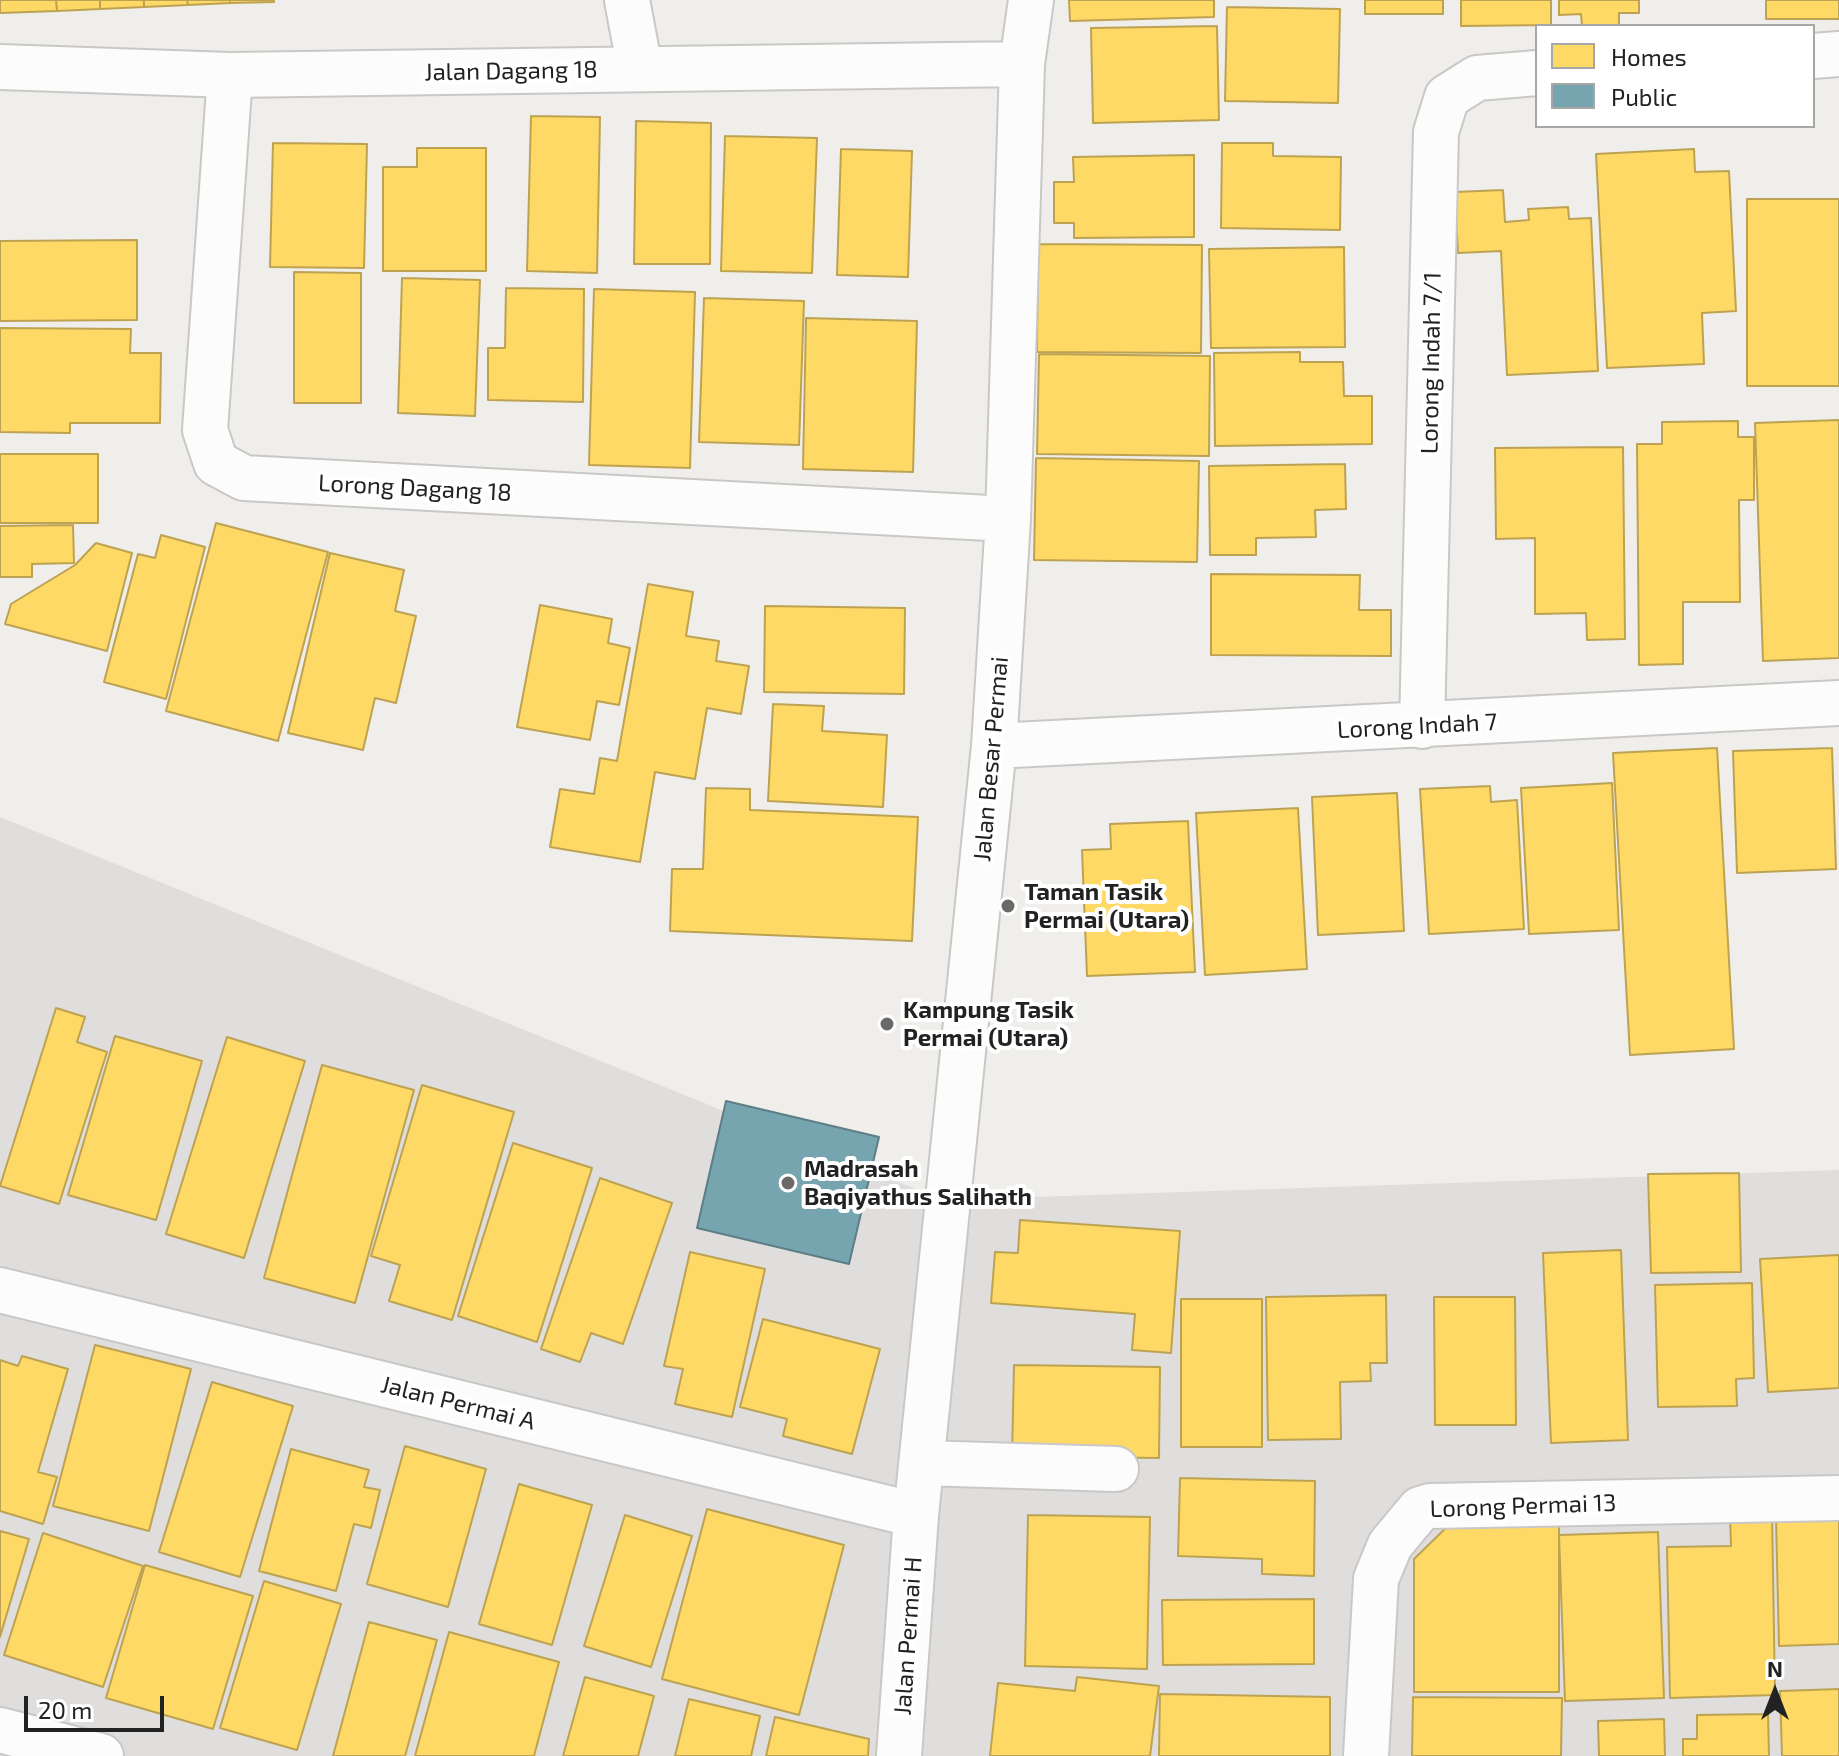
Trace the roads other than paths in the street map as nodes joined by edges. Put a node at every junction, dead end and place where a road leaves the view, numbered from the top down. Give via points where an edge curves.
1 (627, 0) edge
2 (1031, 0) edge
3 (1839, 54) edge
4 (1815, 56) edge
5 (1022, 64) junction
6 (0, 67) edge
7 (640, 69) junction
8 (1535, 73) edge
9 (230, 75) junction
10 (1008, 519) junction
11 (1839, 703) edge
12 (1422, 726) junction
13 (994, 746) junction
14 (0, 1290) edge
15 (922, 1463) junction
16 (1116, 1469) dead end
17 (1839, 1498) edge
18 (916, 1515) junction
19 (0, 1730) edge
20 (57, 1750) edge
21 (101, 1756) edge
22 (899, 1756) edge
23 (1366, 1756) edge

1 - 7 street
2 - 5 street, Jalan Besar Permai
3 - 4 street
5 - 7 street, Jalan Dagang 18
5 - 10 street, Jalan Besar Permai
6 - 9 street, Jalan Dagang 18
7 - 9 street, Jalan Dagang 18
8 - 12 street, Lorong Indah 7/1 via 1477,78 1447,97 1436,132
9 - 10 street, Lorong Dagang 18 via 205,430 216,463 244,478
10 - 13 street, Jalan Besar Permai
11 - 12 street, Lorong Indah 7
12 - 13 street, Lorong Indah 7
13 - 15 street, Jalan Besar Permai
14 - 18 street, Jalan Permai A
15 - 16 street
15 - 18 street, Jalan Besar Permai
17 - 23 street, Lorong Permai 13 via 1420,1509 1390,1545 1376,1579
18 - 22 street, Jalan Permai H
19 - 20 street
20 - 21 street

